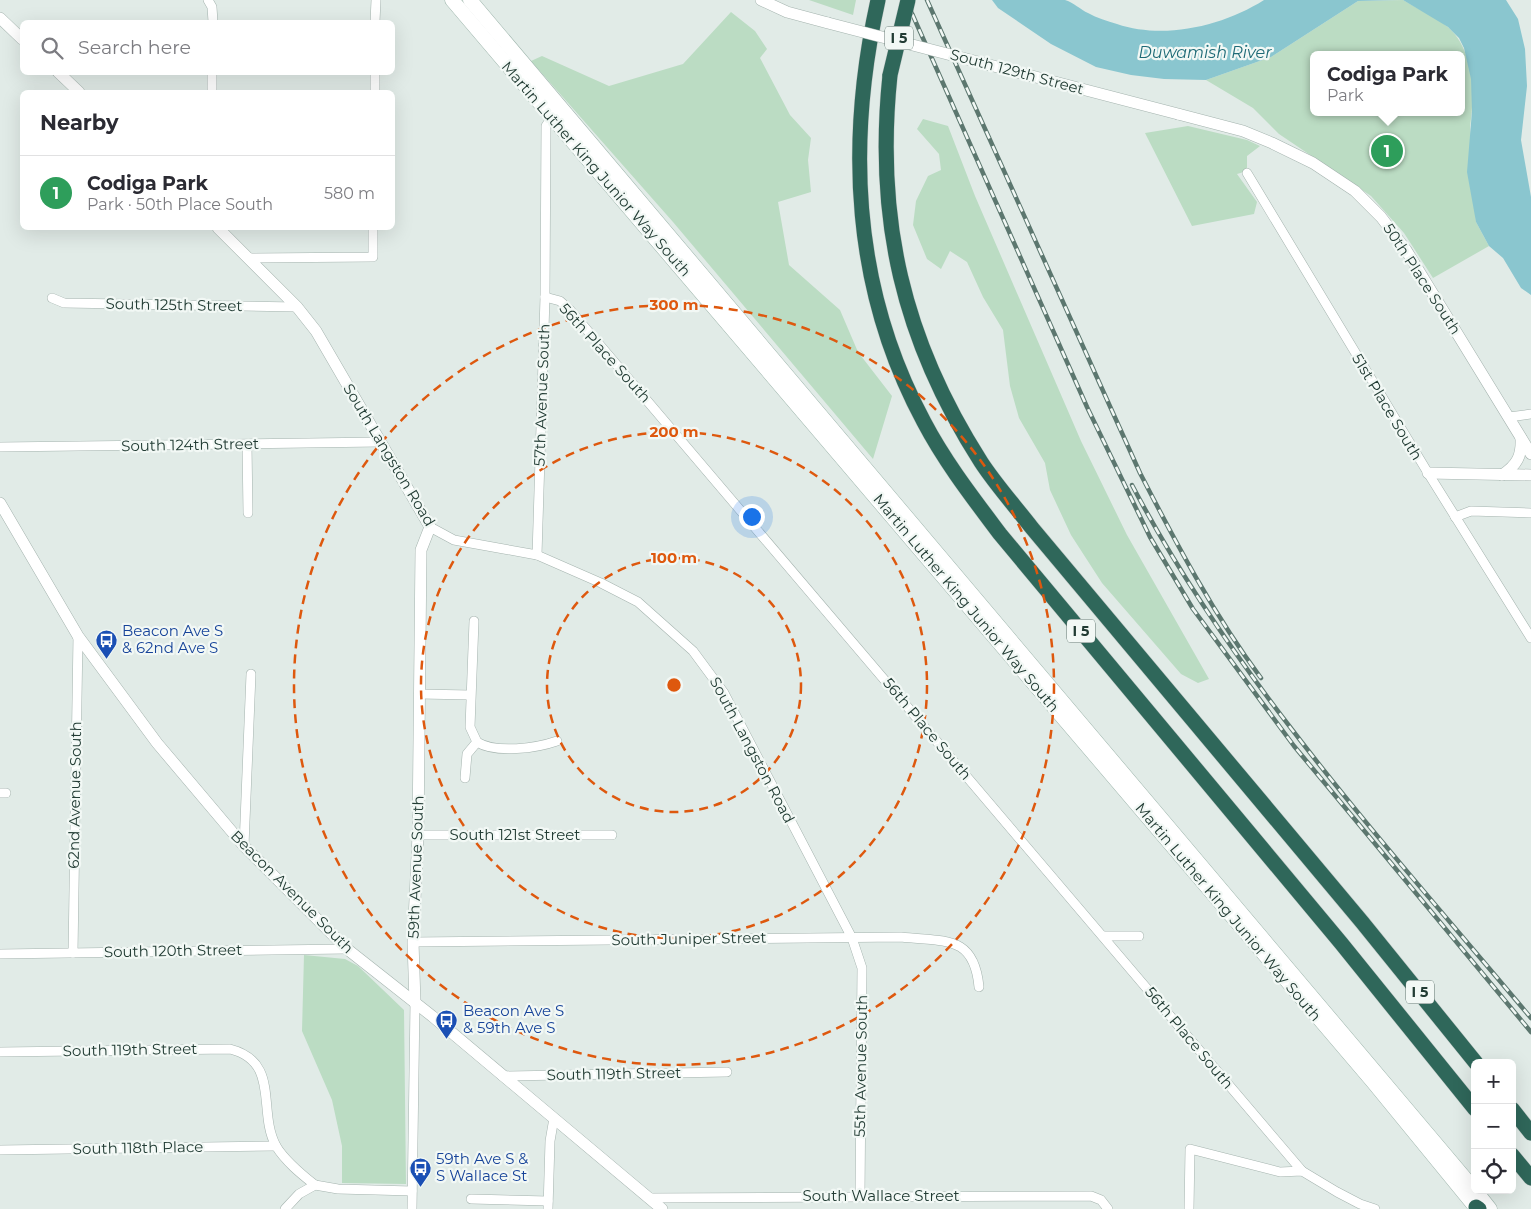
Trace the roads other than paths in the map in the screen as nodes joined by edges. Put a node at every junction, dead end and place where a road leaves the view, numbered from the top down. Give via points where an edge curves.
1 (208, 0) edge
2 (376, 0) edge
3 (452, 0) edge
4 (470, 0) edge
5 (761, 0) edge
6 (878, 0) edge
7 (908, 0) edge
8 (0, 18) edge
9 (213, 20) edge
10 (375, 20) edge
11 (20, 37) edge
12 (61, 75) edge
13 (212, 75) edge
14 (375, 75) edge
15 (77, 90) edge
16 (212, 90) edge
17 (375, 90) edge
18 (552, 117) junction
19 (1272, 143) joint
20 (1247, 173) dead end
21 (220, 230) edge
22 (373, 230) edge
23 (250, 258) junction
24 (545, 297) junction
25 (52, 298) dead end
26 (297, 307) junction
27 (1531, 414) edge
28 (1509, 418) junction
29 (1523, 436) edge
30 (380, 442) junction
31 (247, 445) junction
32 (0, 446) edge
33 (1531, 454) edge
34 (1428, 474) junction
35 (1502, 475) junction
36 (1531, 475) edge
37 (0, 503) edge
38 (248, 513) dead end
39 (1531, 513) edge
40 (1455, 517) junction
41 (430, 527) junction
42 (537, 555) junction
43 (474, 621) dead end
44 (78, 636) junction
45 (1531, 638) edge
46 (251, 674) dead end
47 (420, 694) junction
48 (470, 695) junction
49 (557, 741) dead end
50 (477, 742) junction
51 (465, 778) dead end
52 (418, 835) junction
53 (612, 835) dead end
54 (244, 846) junction
55 (1103, 936) junction
56 (1139, 936) dead end
57 (852, 938) junction
58 (413, 942) junction
59 (347, 949) junction
60 (73, 953) junction
61 (0, 954) edge
62 (979, 987) dead end
63 (415, 1003) junction
64 (0, 1052) edge
65 (1473, 1059) edge
66 (727, 1072) dead end
67 (502, 1076) junction
68 (1472, 1104) edge
69 (1516, 1114) edge
70 (554, 1118) junction
71 (1531, 1133) edge
72 (276, 1146) junction
73 (0, 1150) edge
74 (1516, 1160) edge
75 (1302, 1171) junction
76 (1531, 1178) edge
77 (315, 1184) junction
78 (1471, 1185) edge
79 (412, 1191) junction
80 (1476, 1194) edge
81 (860, 1195) junction
82 (648, 1198) junction
83 (471, 1199) dead end
84 (548, 1205) edge
85 (1480, 1208) edge
86 (285, 1209) edge
87 (412, 1209) edge
88 (662, 1209) edge
89 (1108, 1209) edge
90 (1189, 1209) edge
91 (1375, 1209) edge

1 - 9 street
2 - 10 street
3 - 18 main road, Martin Luther King Junior Way South
4 - 78 main road, Martin Luther King Junior Way South
5 - 19 street, South 129th Street, bridge via 787,12 1243,131
6 - 68 highway, I 5 via 861,100 859,196 876,302 906,387 924,423 951,467 1000,534
7 - 65 highway, I 5, bridge via 890,75 885,177 898,270 932,375 983,464 1032,528
8 - 11 street
12 - 15 street
13 - 16 street
14 - 17 street
18 - 24 street, 57th Avenue South via 546,126
18 - 85 main road, Martin Luther King Junior Way South
19 - 28 street, 50th Place South via 1313,163 1355,191 1382,217 1406,250
20 - 34 street, 51st Place South
21 - 23 street, South Langston Road
22 - 23 street via 373,257
23 - 26 street, South Langston Road
24 - 42 street, 57th Avenue South
24 - 55 street, 56th Place South via 560,301 570,310
25 - 26 street, South 125th Street via 64,303
26 - 30 street, South Langston Road via 316,331
27 - 28 street
28 - 29 street, 50th Place South
29 - 33 street, 50th Place South
29 - 35 street via 1518,460
30 - 31 street, South 124th Street
30 - 41 street, South Langston Road
31 - 32 street, South 124th Street
31 - 38 street
34 - 35 street
34 - 40 street, 51st Place South
35 - 36 street
37 - 44 street, Beacon Avenue South
39 - 40 street via 1472,511
40 - 45 street, 51st Place South
41 - 42 street, South Langston Road via 454,540
41 - 47 street, 59th Avenue South via 421,550
42 - 57 street, South Langston Road via 638,602 693,651 724,693
43 - 48 street
44 - 54 street, Beacon Avenue South via 157,743
44 - 60 street, 62nd Avenue South
46 - 54 street
47 - 48 street
47 - 52 street, 59th Avenue South
48 - 50 street via 470,726
49 - 50 street via 539,747 490,748
50 - 51 street via 468,754
52 - 53 street, South 121st Street
52 - 58 street, 59th Avenue South
54 - 59 street, Beacon Avenue South
55 - 56 street
55 - 75 street, 56th Place South
57 - 58 street, South Juniper Street
57 - 62 street, South Juniper Street via 901,937 956,944 964,948 977,969
57 - 81 street, 55th Avenue South via 860,960 862,985
58 - 63 street, 59th Avenue South
59 - 60 street, South 120th Street
59 - 63 street, Beacon Avenue South
60 - 61 street, South 120th Street
63 - 67 street, Beacon Avenue South
63 - 79 street, 59th Avenue South
64 - 72 street, South 119th Street via 230,1049 241,1052 256,1064 262,1074 267,1121
66 - 67 street, South 119th Street
67 - 70 street, Beacon Avenue South
69 - 71 highway
70 - 82 street, Beacon Avenue South
70 - 84 street
72 - 73 street, South 118th Place
72 - 77 street via 299,1172
74 - 76 highway
75 - 90 street via 1280,1172 1190,1148
75 - 91 street
77 - 79 street via 338,1189
77 - 86 street via 299,1194
79 - 87 street, 59th Avenue South
80 - 85 main road, Martin Luther King Junior Way South
81 - 82 street, South Wallace Street
81 - 89 street, South Wallace Street via 1091,1196 1101,1200
82 - 88 street, Beacon Avenue South
83 - 84 street

